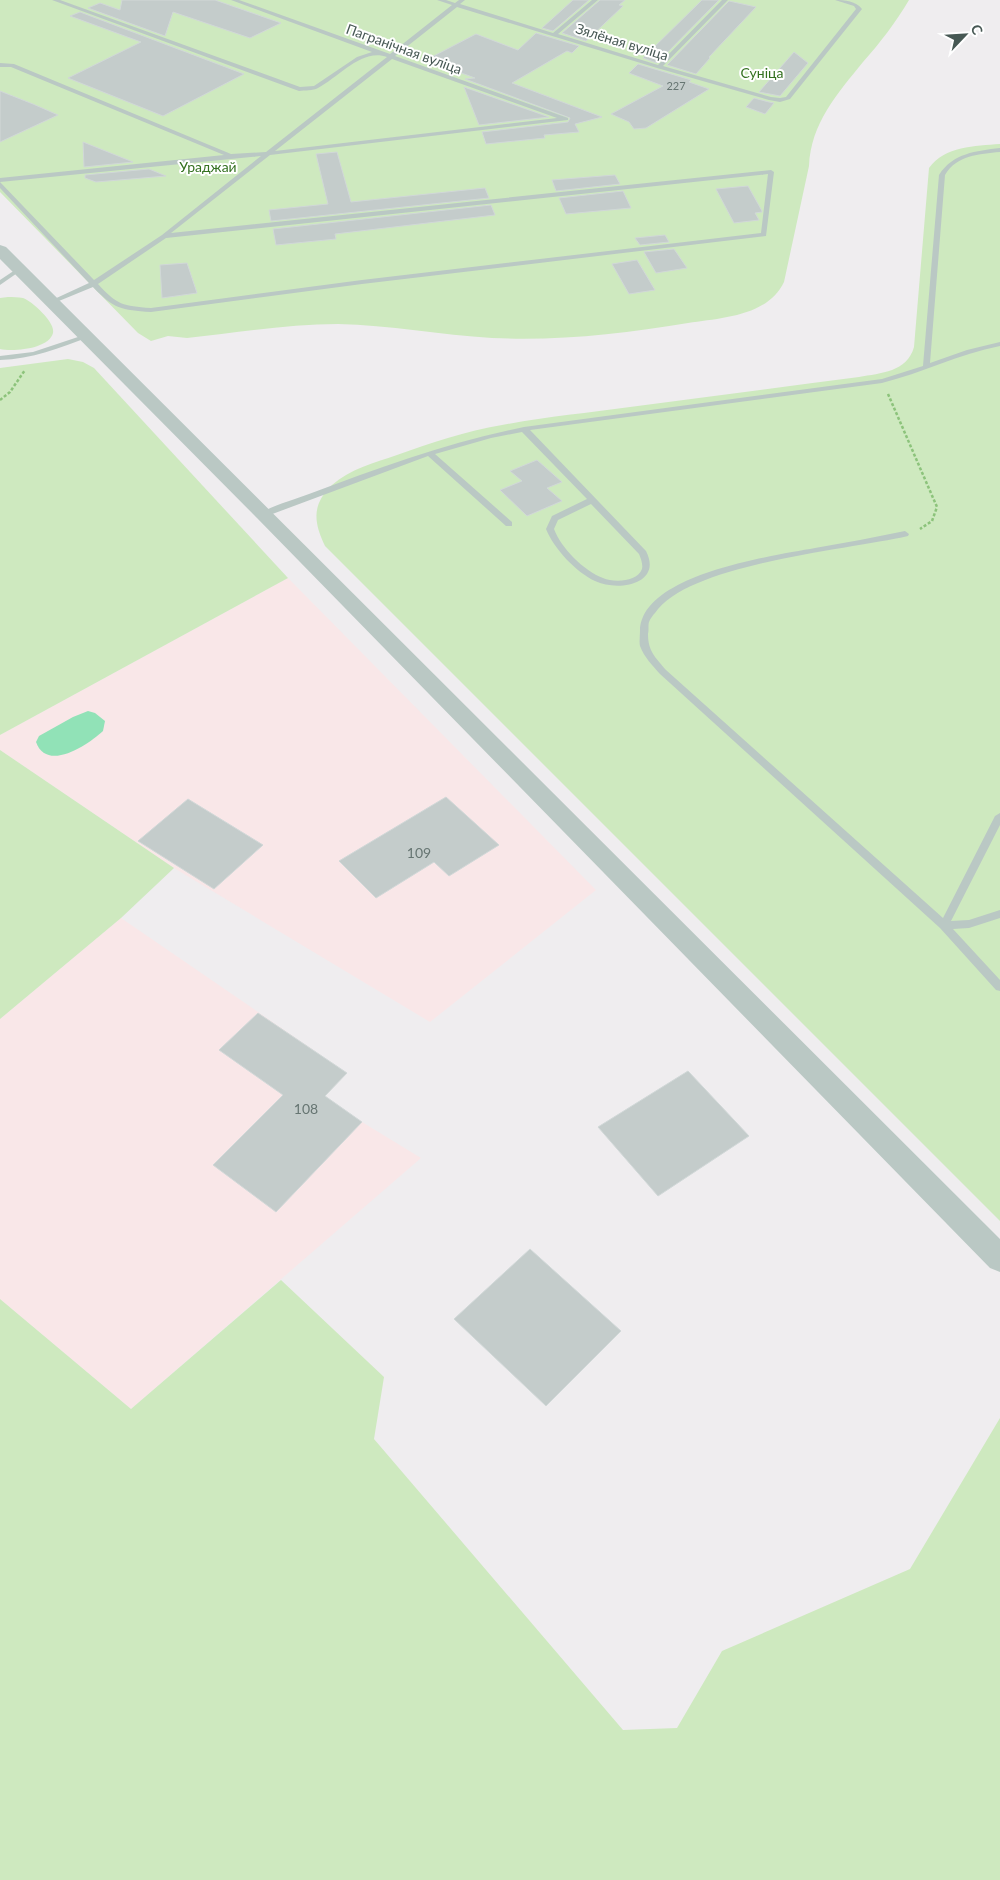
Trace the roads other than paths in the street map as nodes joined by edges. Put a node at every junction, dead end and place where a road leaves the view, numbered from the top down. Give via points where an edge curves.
1 (55, 0) edge
2 (234, 0) edge
3 (440, 0) edge
4 (594, 0) edge
5 (725, 0) edge
6 (838, 0) edge
7 (460, 2) edge
8 (554, 34) junction
9 (377, 52) junction
10 (390, 57) junction
11 (0, 65) edge
12 (659, 67) junction
13 (1000, 150) edge
14 (266, 154) junction
15 (231, 156) junction
16 (0, 180) edge
17 (0, 184) edge
18 (164, 236) junction
19 (0, 250) edge
20 (20, 269) junction
21 (0, 283) edge
22 (93, 284) junction
23 (52, 302) junction
24 (87, 336) junction
25 (1000, 344) edge
26 (0, 358) edge
27 (926, 368) junction
28 (524, 429) junction
29 (429, 453) junction
30 (592, 500) junction
31 (264, 514) junction
32 (509, 524) dead end
33 (905, 534) road end
34 (1000, 816) edge
35 (1000, 914) edge
36 (944, 925) junction
37 (1000, 987) edge
38 (1000, 1258) edge

1 - 9 lane via 299,89 315,88 359,58
2 - 9 lane, Пагранічная вуліца
3 - 7 lane, Зялёная вуліца
4 - 8 lane
5 - 12 lane
6 - 12 lane, Зялёная вуліца via 859,9 788,98 771,100
7 - 8 lane, Зялёная вуліца
7 - 10 lane
8 - 12 lane, Зялёная вуліца
9 - 10 lane, Пагранічная вуліца
10 - 14 lane
10 - 14 lane, Пагранічная вуліца via 566,119
11 - 15 lane via 12,65
13 - 27 lane via 955,160 942,175
14 - 15 lane
14 - 18 lane
15 - 16 lane
17 - 22 lane
18 - 22 lane
18 - 22 lane via 771,172 764,235 152,310 116,304
19 - 20 street
20 - 21 lane
20 - 23 street
22 - 23 lane
23 - 24 street
24 - 26 lane via 28,356
24 - 31 street
25 - 27 lane via 984,346
27 - 28 lane via 882,381
28 - 29 lane via 470,439
28 - 30 lane
29 - 31 lane
29 - 32 lane
30 - 30 lane via 643,553 647,560 644,573 639,578 620,584 600,581 553,537 550,529 555,518
31 - 38 street
33 - 36 lane via 756,562 690,583 657,604 643,629 644,644 651,659 663,672
34 - 36 lane
35 - 36 lane via 969,924
36 - 37 lane

